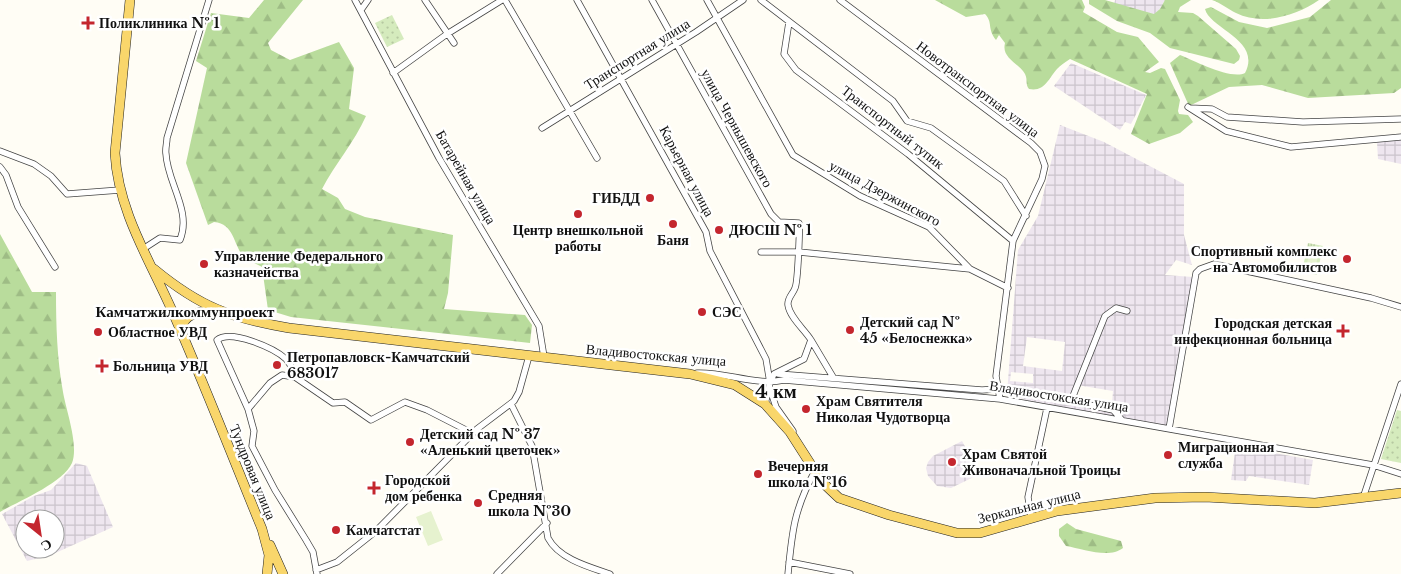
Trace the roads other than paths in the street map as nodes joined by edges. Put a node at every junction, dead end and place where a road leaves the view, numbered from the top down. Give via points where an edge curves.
1 (130, 0) edge
2 (209, 0) edge
3 (355, 0) edge
4 (368, 0) edge
5 (425, 0) edge
6 (503, 0) edge
7 (577, 0) edge
8 (652, 0) edge
9 (707, 0) edge
10 (743, 0) edge
11 (761, 0) edge
12 (840, 0) edge
13 (361, 10) junction
14 (717, 19) junction
15 (789, 22) junction
16 (447, 34) junction
17 (454, 43) dead end
18 (676, 44) junction
19 (393, 73) junction
20 (622, 78) junction
21 (569, 111) junction
22 (1401, 119) edge
23 (542, 128) dead end
24 (1401, 137) edge
25 (0, 151) edge
26 (597, 158) dead end
27 (0, 167) edge
28 (120, 190) junction
29 (1026, 216) junction
30 (1013, 240) junction
31 (143, 249) junction
32 (761, 252) dead end
33 (799, 252) junction
34 (55, 267) dead end
35 (154, 269) junction
36 (970, 269) junction
37 (1008, 288) junction
38 (183, 292) junction
39 (168, 301) junction
40 (1401, 307) edge
41 (217, 310) junction
42 (1127, 311) dead end
43 (180, 330) junction
44 (811, 340) junction
45 (529, 356) junction
46 (544, 358) junction
47 (690, 374) junction
48 (774, 374) junction
49 (295, 377) junction
50 (834, 377) junction
51 (1401, 384) edge
52 (770, 385) junction
53 (997, 389) junction
54 (1000, 399) junction
55 (511, 404) junction
56 (766, 404) junction
57 (1047, 408) junction
58 (248, 409) junction
59 (1122, 420) junction
60 (1169, 429) junction
61 (472, 434) junction
62 (798, 445) junction
63 (1373, 465) junction
64 (815, 471) junction
65 (1401, 474) edge
66 (1401, 493) edge
67 (1363, 498) junction
68 (1031, 517) junction
69 (547, 523) junction
70 (262, 529) junction
71 (789, 562) junction
72 (316, 572) edge
73 (267, 574) edge
74 (284, 574) edge
75 (497, 574) edge
76 (610, 574) edge
77 (788, 574) edge
78 (850, 574) edge

1 - 28 main road, Тундровая улица via 115,153
2 - 31 street via 167,138 166,155 180,206 183,232 180,240 160,238
3 - 13 street, Батарейная улица
4 - 13 street
5 - 16 street
6 - 16 street
6 - 21 street
7 - 20 street, Карьерная улица
8 - 18 street, улица Чернышевского
9 - 14 street, улица Дзержинского
10 - 14 street, Транспортная улица
11 - 15 street
12 - 29 street, Новотранспортная улица via 1039,150 1044,171
13 - 19 street, Батарейная улица
14 - 18 street, Транспортная улица
14 - 36 street, улица Дзержинского via 792,154 860,196 929,228
15 - 29 street via 894,101 907,122 931,128 1004,181
15 - 30 street, Транспортный тупик via 784,54 796,70 908,154
16 - 17 street
16 - 19 street
18 - 20 street, Транспортная улица
18 - 33 street, улица Чернышевского via 771,214 779,222 799,223
19 - 46 street, Батарейная улица via 439,158 536,321 543,340
20 - 21 street, Транспортная улица
20 - 52 street, Карьерная улица via 706,232 710,251 766,359
21 - 23 street, Транспортная улица
21 - 26 street
22 - 24 street via 1303,122 1227,117 1212,109 1188,108 1226,131 1291,147
25 - 28 street via 34,164 51,176 67,194
27 - 34 street via 18,207
28 - 31 main road, Тундровая улица
29 - 30 street, Новотранспортная улица
30 - 37 street, Новотранспортная улица
31 - 35 main road, Тундровая улица
32 - 33 street
33 - 36 street
33 - 44 street via 796,287 788,306
35 - 38 main road, Владивостокская улица
35 - 39 main road, Тундровая улица
36 - 37 street, улица Дзержинского
37 - 53 street, Новотранспортная улица
38 - 39 main road via 173,291
38 - 41 main road, Владивостокская улица
39 - 43 main road, Тундровая улица
40 - 60 street via 1214,264 1200,269 1196,273
41 - 43 main road via 187,317
41 - 45 main road, Владивостокская улица via 289,328
42 - 59 street via 1116,308 1105,316 1071,401 1113,410
43 - 70 main road, Тундровая улица
44 - 48 street via 804,359
44 - 50 street
45 - 46 main road, Владивостокская улица
45 - 55 street via 519,392
46 - 47 main road, Владивостокская улица
47 - 52 street, Владивостокская улица via 716,374
47 - 56 main road, Зеркальная улица via 735,385
48 - 50 street
48 - 52 street
49 - 58 street via 282,375 275,378
49 - 58 street via 288,360 264,345 240,338 218,339
49 - 61 street via 333,403 345,402 371,420 405,402
50 - 53 street
51 - 63 street
52 - 54 street, Владивостокская улица via 784,380
52 - 56 street, Карьерная улица
52 - 62 street, Карьерная улица via 776,406 793,430
53 - 54 street, Новотранспортная улица
54 - 57 street, Владивостокская улица
55 - 61 street
55 - 69 street via 532,446
56 - 62 main road, Зеркальная улица
57 - 59 street, Владивостокская улица
57 - 68 street via 1028,497
58 - 72 street via 254,431 252,446 313,552
59 - 60 street, Владивостокская улица
60 - 63 street, Владивостокская улица
61 - 72 street via 376,531 337,562
62 - 64 main road, Зеркальная улица
63 - 65 street, Владивостокская улица
63 - 67 street
64 - 68 main road, Зеркальная улица via 827,488 843,500 946,531 980,533
64 - 71 street via 794,518
66 - 67 main road, Зеркальная улица
67 - 68 main road, Зеркальная улица via 1300,503 1176,497 1095,505
69 - 75 street
69 - 76 street via 548,538 557,550
70 - 73 main road, Тундровая улица via 269,555
70 - 74 main road
71 - 77 street
71 - 78 street

